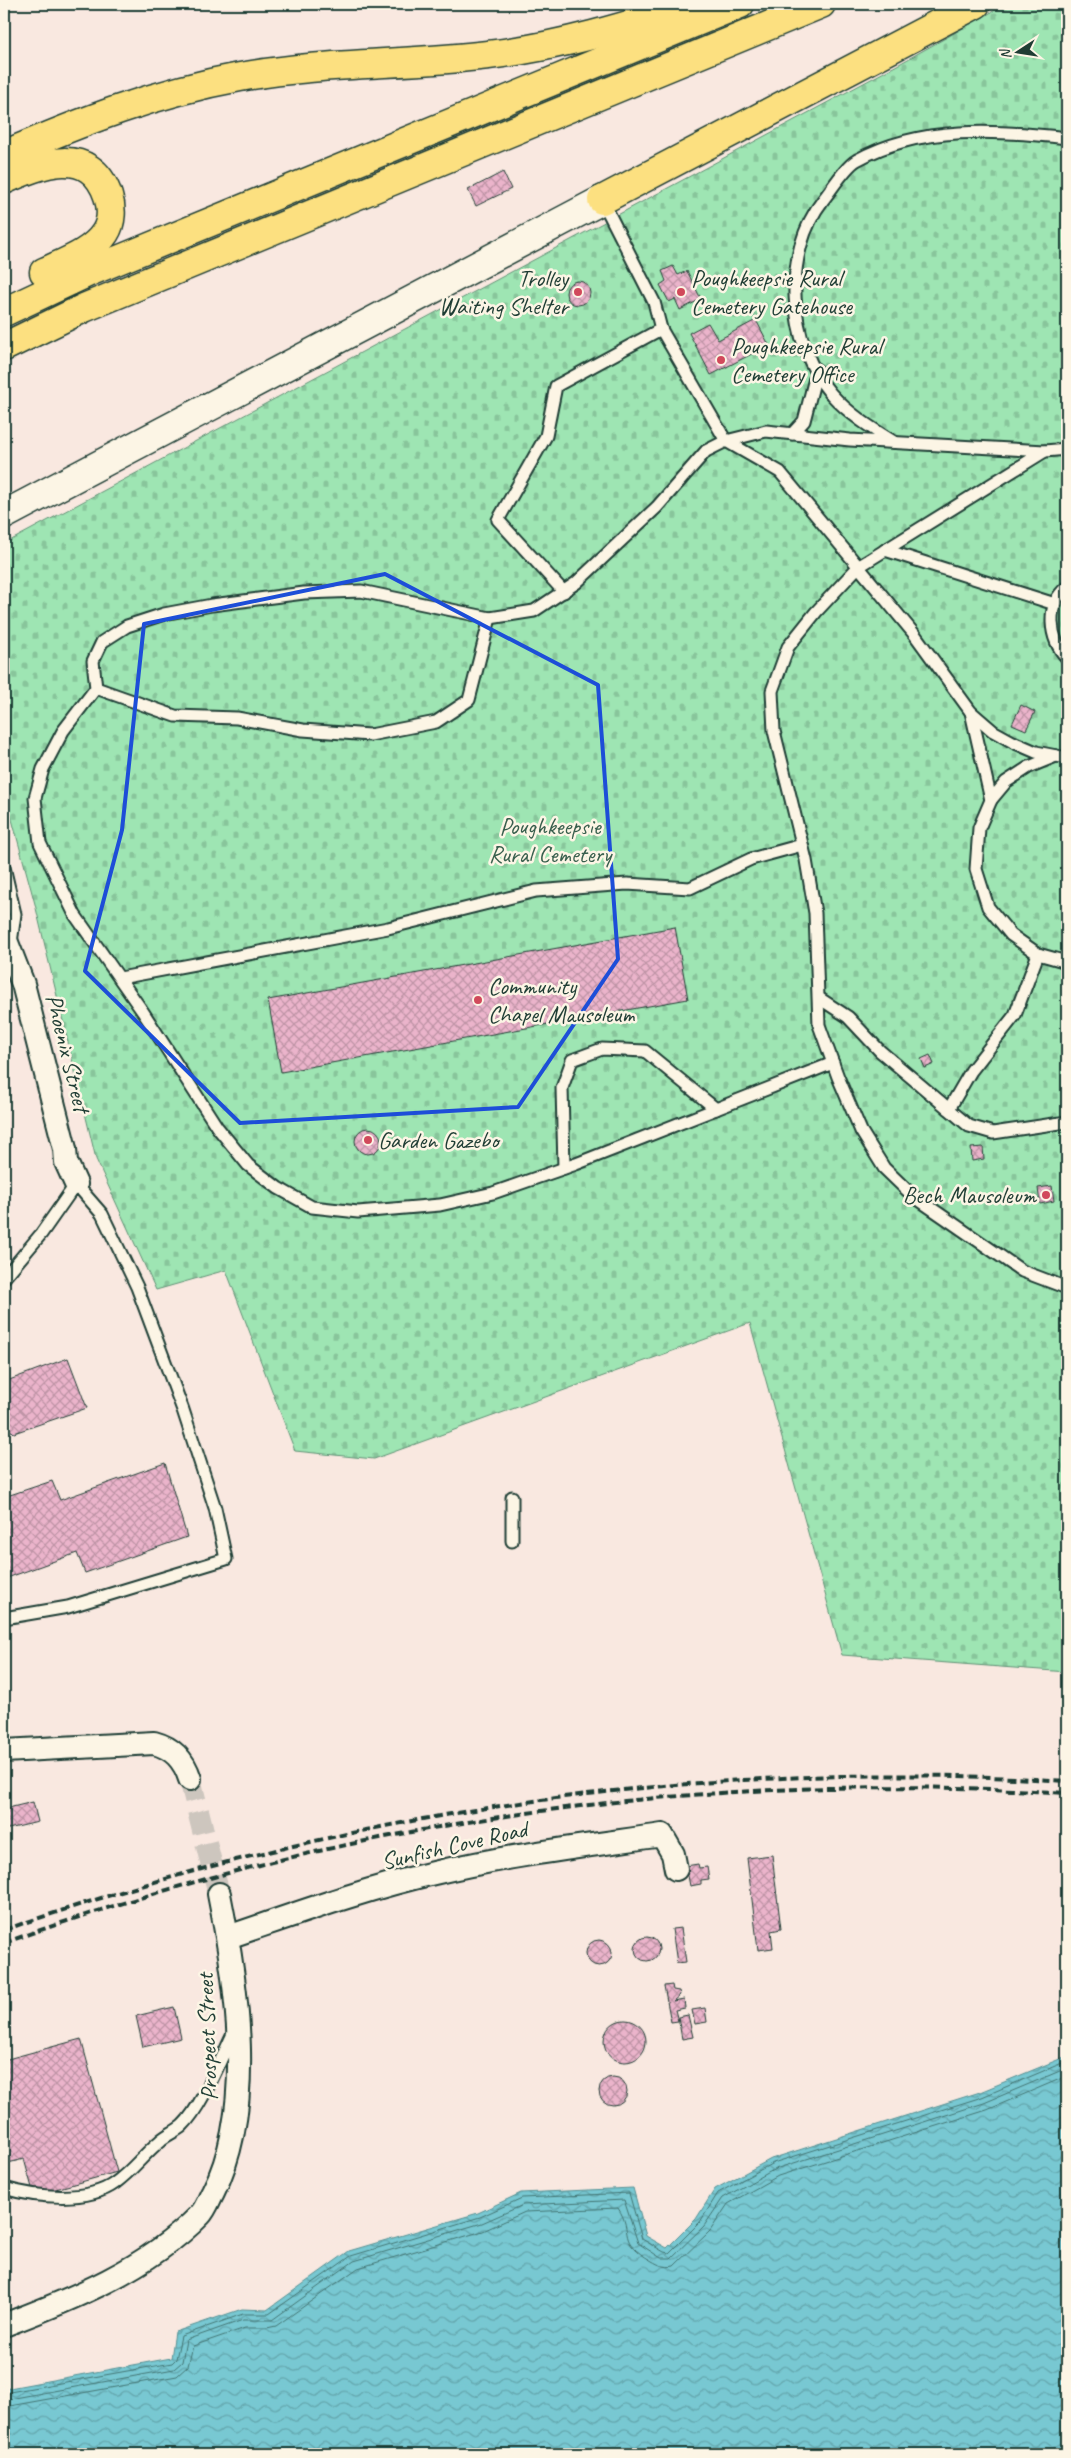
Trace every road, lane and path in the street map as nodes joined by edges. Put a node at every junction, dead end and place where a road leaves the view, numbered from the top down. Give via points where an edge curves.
1 (696, 4) edge
2 (740, 4) edge
3 (821, 4) edge
4 (976, 4) edge
5 (1067, 138) edge
6 (4, 155) edge
7 (4, 180) edge
8 (602, 200) junction
9 (4, 293) edge
10 (4, 312) edge
11 (662, 330) junction
12 (4, 347) edge
13 (817, 370) junction
14 (792, 434) junction
15 (726, 441) junction
16 (894, 442) junction
17 (1067, 449) edge
18 (1045, 451) junction
19 (8, 514) edge
20 (885, 550) junction
21 (858, 566) junction
22 (1067, 587) edge
23 (564, 592) junction
24 (1055, 604) junction
25 (490, 618) junction
26 (1067, 658) edge
27 (96, 688) junction
28 (971, 712) junction
29 (1062, 757) edge
30 (991, 800) junction
31 (802, 845) junction
32 (4, 867) edge
33 (6, 944) edge
34 (1038, 954) junction
35 (1067, 962) edge
36 (120, 978) junction
37 (819, 998) junction
38 (833, 1063) junction
39 (716, 1109) junction
40 (949, 1109) junction
41 (1067, 1122) edge
42 (564, 1168) junction
43 (76, 1184) junction
44 (4, 1278) edge
45 (1067, 1288) edge
46 (512, 1497) dead end
47 (512, 1540) dead end
48 (4, 1618) edge
49 (4, 1751) edge
50 (190, 1779) tunnel mouth
51 (676, 1869) dead end
52 (220, 1894) tunnel mouth
53 (228, 1937) junction
54 (237, 2026) junction
55 (4, 2188) edge
56 (4, 2325) edge

1 - 6 highway via 589,36 524,50 451,59 308,67 220,81 98,116
2 - 10 highway via 89,272
3 - 12 highway via 84,308
4 - 8 highway
5 - 13 lane via 1007,131 959,133 894,143 854,161 810,217 793,283 804,344
7 - 9 highway via 44,163 70,162 87,168 101,181 110,200 111,211 106,232 86,252
8 - 11 lane via 654,302
8 - 19 street
11 - 15 lane
11 - 23 lane via 556,386 546,436 498,520
13 - 14 lane via 804,421
13 - 16 lane via 830,392 854,417
14 - 15 lane via 766,431
14 - 16 lane
15 - 21 lane via 780,472
15 - 23 lane via 706,451 657,508
16 - 18 lane
17 - 18 lane
18 - 20 lane
20 - 21 lane
20 - 24 lane
21 - 28 lane via 915,635
21 - 31 lane via 788,647 772,691 774,731
22 - 24 lane
23 - 25 lane via 534,612
24 - 26 lane via 1051,620 1053,636
25 - 27 lane via 361,591 294,594 183,610 127,626 102,642 93,661
25 - 27 lane via 469,700 436,722 370,735 303,730 237,718 175,716
27 - 36 lane via 62,731 43,769 35,798 40,843 56,880 75,915
28 - 29 lane via 993,731 1013,742 1036,752
28 - 30 lane
29 - 30 lane via 1030,767 1006,782
30 - 34 lane via 979,828 976,869 988,907 1011,935
31 - 36 lane via 751,859 690,888 627,884 536,892 388,928
31 - 37 lane via 814,913
32 - 33 lane via 15,914
33 - 43 street, Phoenix Street via 23,984 66,1162
34 - 35 lane
34 - 40 lane via 1015,1015 971,1071
36 - 42 lane via 217,1127 248,1165 278,1188 312,1207 358,1212 440,1205 493,1193
37 - 38 lane via 819,1025
37 - 40 lane via 848,1017 880,1051
38 - 39 lane
38 - 45 lane via 861,1131 891,1175 912,1195 1022,1271
39 - 42 lane
39 - 42 lane via 646,1052 602,1048 572,1060 562,1088
40 - 41 lane via 969,1126 992,1133
43 - 44 lane
43 - 48 lane via 102,1214 137,1287 184,1410 215,1508 226,1559 68,1607
46 - 47 lane
49 - 50 street via 154,1743 178,1756
51 - 53 street, Sunfish Cove Road via 673,1854 662,1835 544,1852 434,1873 321,1905
52 - 53 street, Prospect Street
53 - 54 street, Prospect Street
54 - 55 lane via 200,2101 182,2125 113,2185 52,2198
54 - 56 street, Prospect Street via 239,2084 235,2121 223,2172 201,2214 150,2256 69,2300

